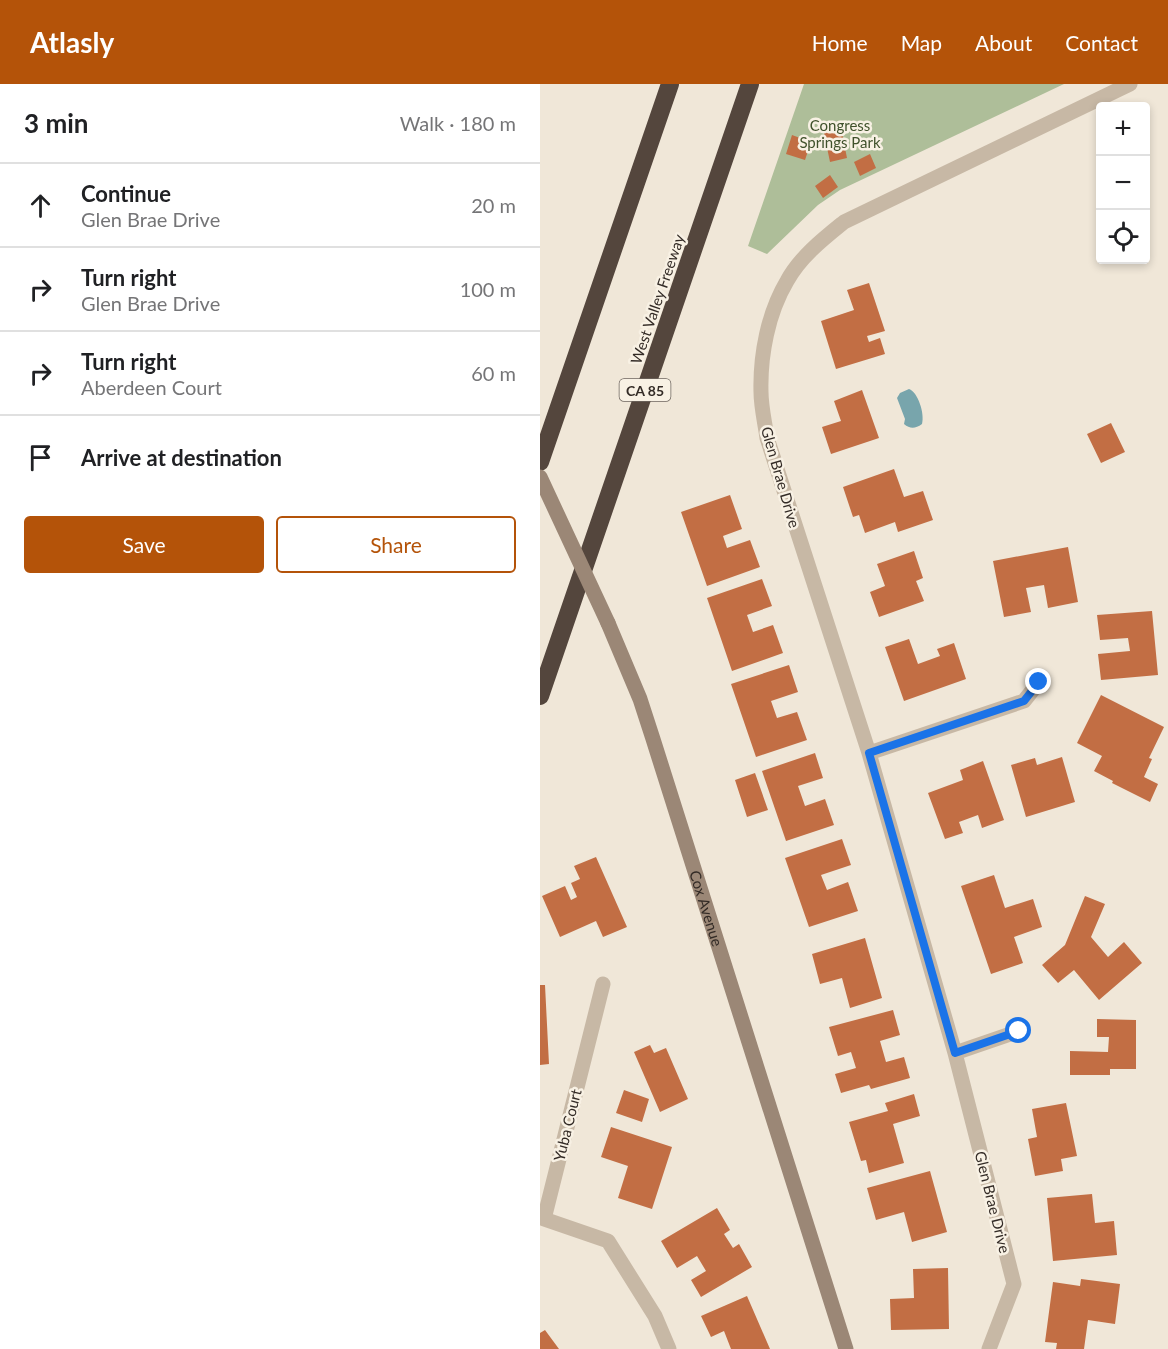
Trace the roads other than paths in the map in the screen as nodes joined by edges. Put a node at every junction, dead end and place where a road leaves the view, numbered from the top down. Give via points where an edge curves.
1 (670, 84) edge
2 (750, 84) edge
3 (1130, 84) edge
4 (540, 462) edge
5 (540, 477) edge
6 (1039, 682) dead end
7 (540, 696) edge
8 (869, 753) junction
9 (603, 984) dead end
10 (1019, 1031) dead end
11 (955, 1053) junction
12 (669, 1349) edge
13 (846, 1349) edge
14 (989, 1349) edge

1 - 4 highway
2 - 7 highway, West Valley Freeway / CA 85
3 - 8 street, Glen Brae Drive via 844,222 803,259 775,305 763,352 761,393 767,438
5 - 13 main road, Cox Avenue, bridge via 640,699
6 - 8 street via 1024,701
8 - 11 street, Glen Brae Drive
9 - 12 street, Yuba Court via 544,1219 608,1240 655,1316
10 - 11 street
11 - 14 street, Glen Brae Drive via 1014,1284

